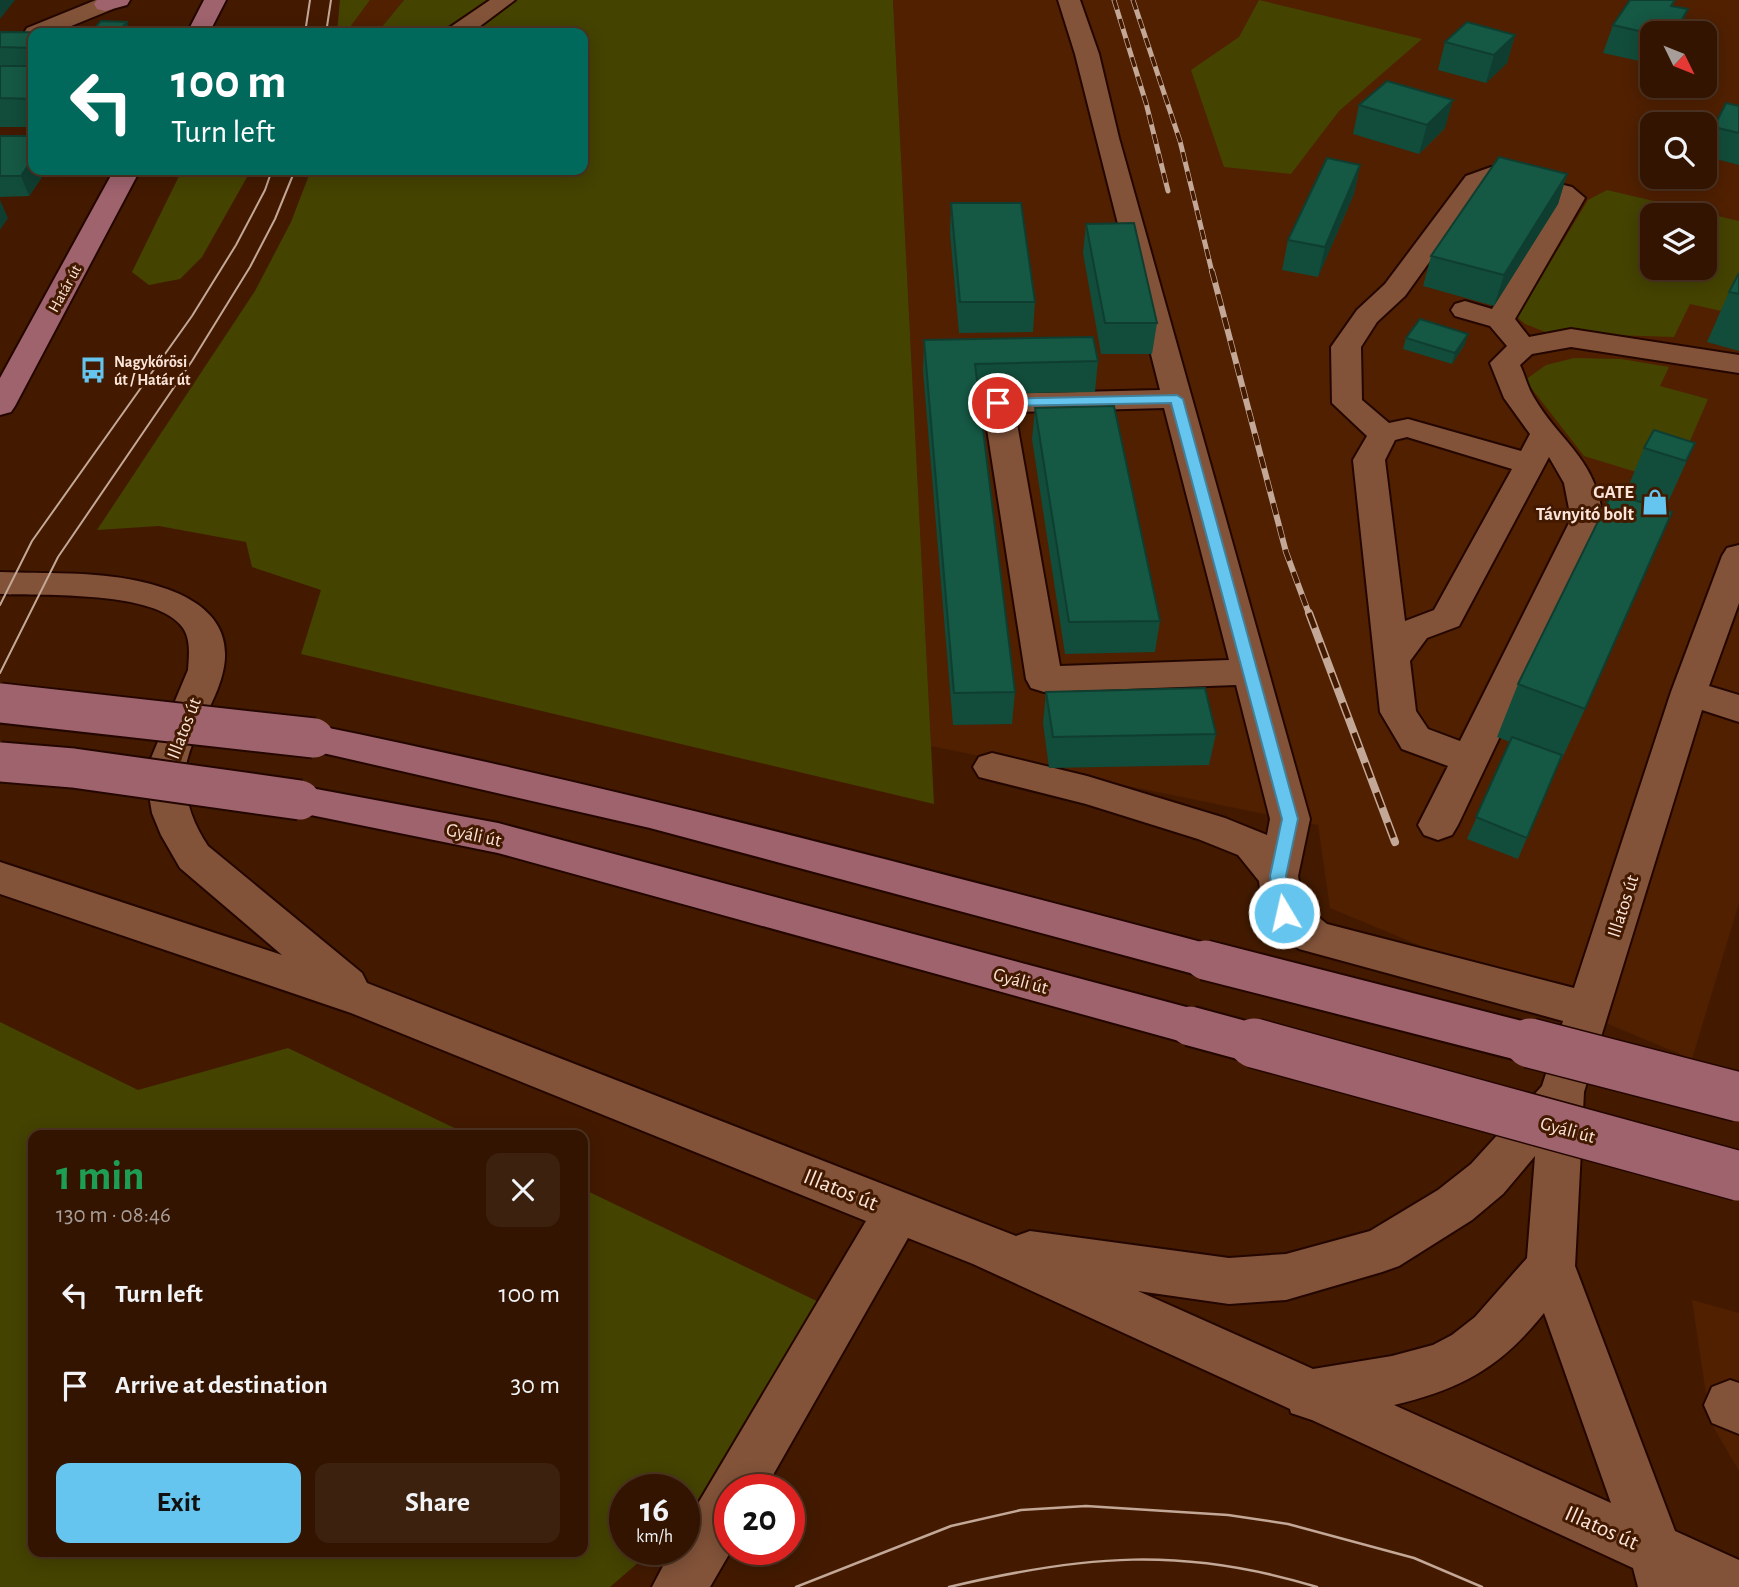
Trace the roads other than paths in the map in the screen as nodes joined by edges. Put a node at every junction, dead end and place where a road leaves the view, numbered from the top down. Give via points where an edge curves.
1 (215, 0) edge
2 (504, 0) edge
3 (1069, 0) edge
4 (113, 1) edge
5 (48, 28) edge
6 (201, 28) edge
7 (464, 28) edge
8 (28, 36) edge
9 (11, 43) edge
10 (124, 175) edge
11 (1465, 310) dead end
12 (1500, 320) junction
13 (1524, 347) junction
14 (1739, 364) edge
15 (1177, 399) junction
16 (0, 406) edge
17 (1383, 434) junction
18 (1538, 449) junction
19 (1739, 556) edge
20 (0, 583) edge
21 (1392, 660) junction
22 (1250, 672) junction
23 (1689, 692) junction
24 (0, 703) edge
25 (1739, 709) edge
26 (1471, 760) junction
27 (0, 762) edge
28 (992, 767) dead end
29 (1438, 825) dead end
30 (1278, 876) junction
31 (0, 877) edge
32 (365, 1000) junction
33 (1589, 1010) junction
34 (1562, 1092) junction
35 (1739, 1097) edge
36 (1739, 1176) edge
37 (898, 1211) junction
38 (990, 1248) junction
39 (1551, 1266) junction
40 (1310, 1395) junction
41 (745, 1474) edge
42 (714, 1528) edge
43 (1661, 1569) edge
44 (680, 1587) edge
45 (1737, 1587) edge

1 - 6 main road
2 - 7 street
3 - 15 street
4 - 5 street
8 - 9 street
10 - 16 main road, Határ út
11 - 12 street
12 - 13 street
12 - 17 street via 1572,198 1491,174 1475,181 1395,290 1367,316 1346,347 1347,403
13 - 14 street via 1571,338
13 - 18 street via 1505,363
15 - 22 street
15 - 22 street via 998,403 1044,678
17 - 18 street via 1408,428
17 - 21 street via 1369,460
18 - 21 street via 1447,618 1415,631
18 - 26 street via 1580,479 1587,519
19 - 23 street, Illatos út
20 - 32 street, Illatos út via 126,591 172,603 194,616 209,653 169,760 167,793 178,835 194,857
21 - 26 street via 1398,712 1415,739
22 - 30 street via 1290,819
23 - 25 street
23 - 33 street, Illatos út
24 - 35 main road, bridge via 314,738 440,763
26 - 29 street
27 - 36 main road, Gyáli út, bridge via 300,800 498,838
28 - 30 street via 1211,828 1252,844
30 - 33 street via 1284,913 1314,937
31 - 32 street, Illatos út
32 - 37 street, Illatos út
33 - 34 street, Illatos út
34 - 38 street via 1487,1179 1455,1205 1382,1250 1332,1265 1286,1277 1229,1281
34 - 39 street, Illatos út
37 - 38 street, Illatos út
37 - 41 street
38 - 40 street, Illatos út
39 - 40 street via 1514,1312 1470,1351 1427,1372
39 - 43 street, Illatos út
40 - 43 street, Illatos út
42 - 44 street
43 - 45 street

